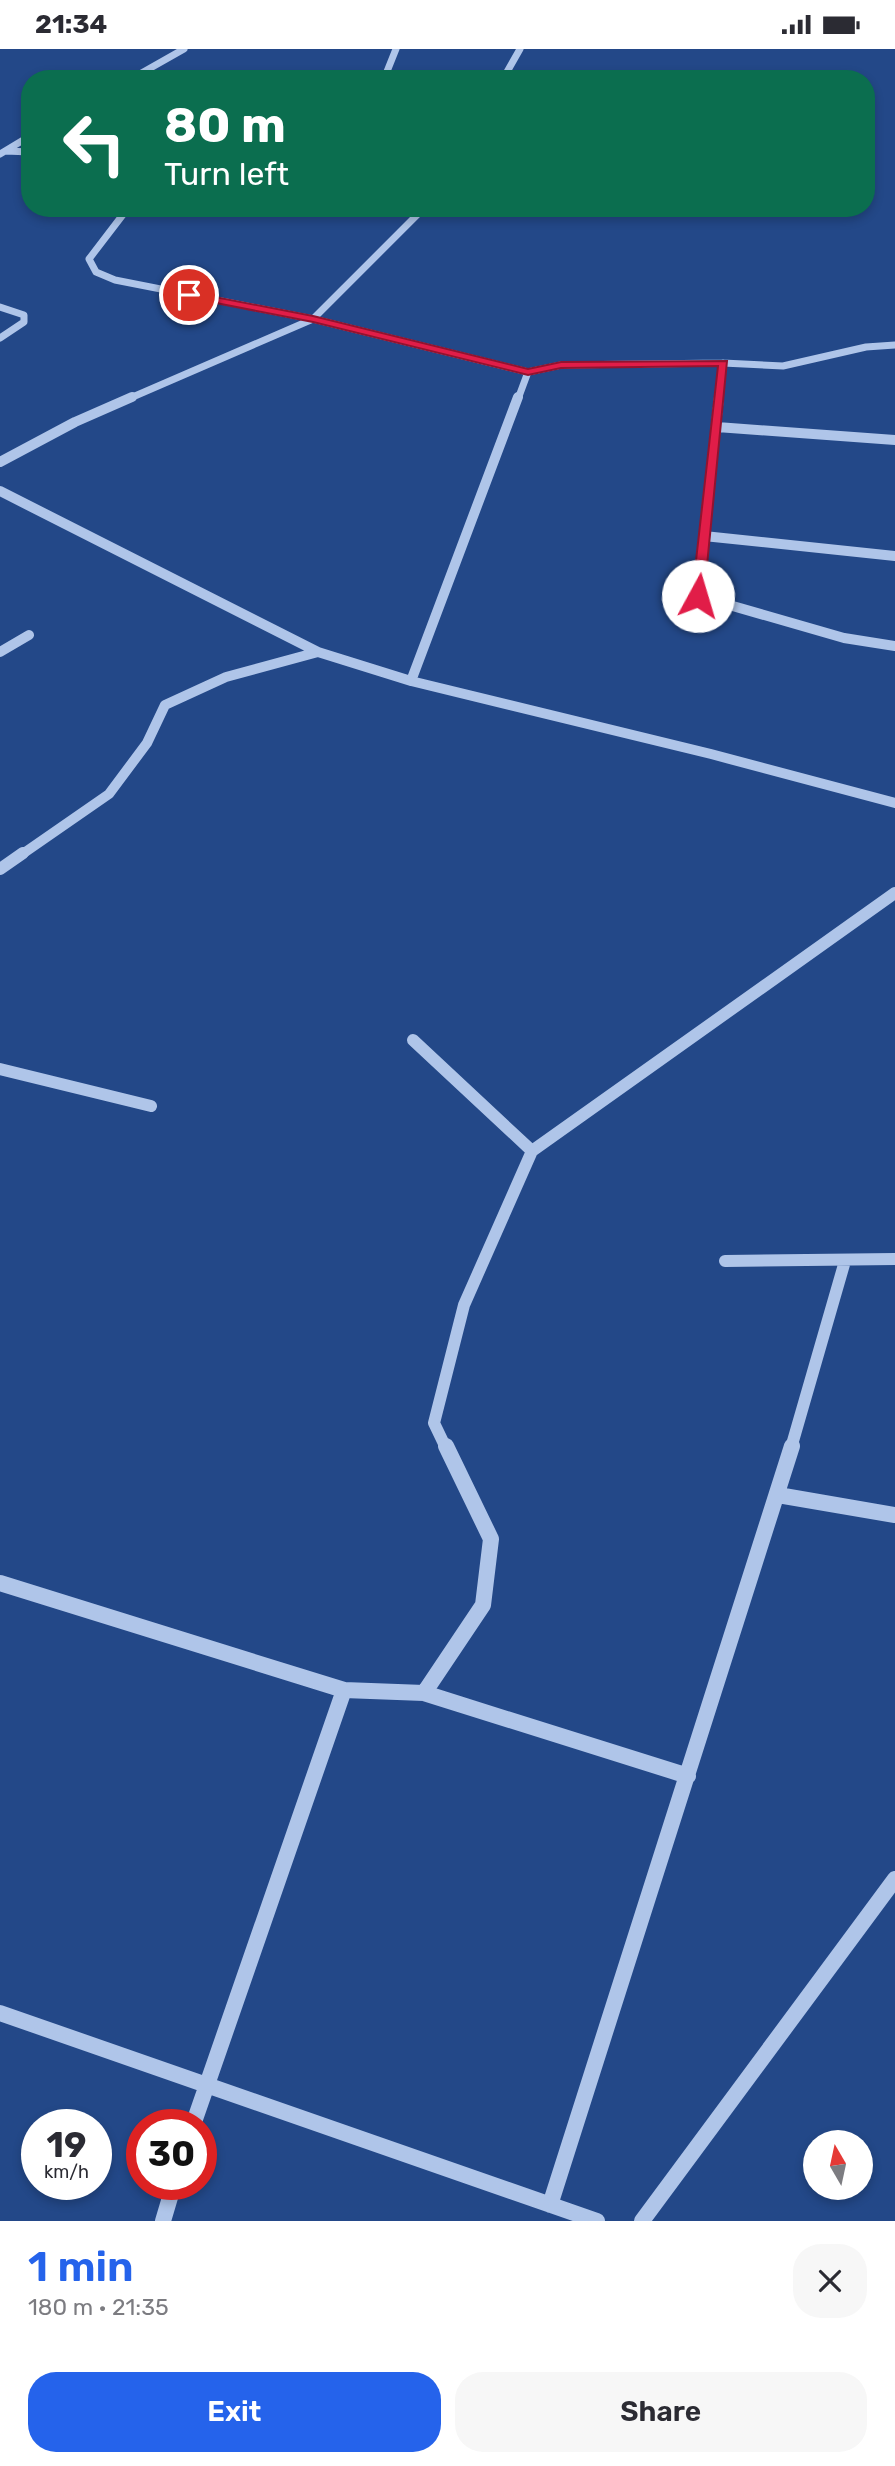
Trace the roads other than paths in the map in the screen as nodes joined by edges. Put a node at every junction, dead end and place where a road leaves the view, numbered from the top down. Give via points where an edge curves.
1 (184, 49) edge
2 (396, 49) edge
3 (520, 49) edge
4 (147, 70) edge
5 (388, 70) edge
6 (508, 70) edge
7 (21, 141) edge
8 (2, 152) edge
9 (21, 152) edge
10 (121, 217) edge
11 (416, 217) edge
12 (0, 307) edge
13 (313, 319) junction
14 (0, 338) edge
15 (895, 345) edge
16 (723, 363) junction
17 (528, 372) junction
18 (717, 427) junction
19 (895, 440) edge
20 (0, 462) edge
21 (0, 491) edge
22 (704, 536) junction
23 (895, 556) edge
24 (29, 635) dead end
25 (895, 646) edge
26 (0, 652) edge
27 (318, 652) junction
28 (411, 681) junction
29 (895, 803) edge
30 (0, 869) edge
31 (895, 893) edge
32 (413, 1040) dead end
33 (0, 1069) edge
34 (151, 1106) dead end
35 (532, 1151) junction
36 (895, 1259) edge
37 (724, 1261) dead end
38 (845, 1261) junction
39 (778, 1495) junction
40 (895, 1515) edge
41 (0, 1583) edge
42 (344, 1690) junction
43 (424, 1693) junction
44 (688, 1776) junction
45 (895, 1879) edge
46 (0, 2013) edge
47 (205, 2084) junction
48 (198, 2109) edge
49 (169, 2200) edge
50 (550, 2205) junction
51 (163, 2221) edge
52 (597, 2221) edge
53 (642, 2221) edge

1 - 4 street
2 - 5 street
3 - 6 street
7 - 8 street
8 - 9 street
10 - 13 street via 89,259 96,272 115,280
11 - 13 street
12 - 14 street via 24,315 24,322
13 - 17 street
13 - 20 street via 75,422
15 - 16 street via 783,366
16 - 17 street via 561,365
16 - 18 street
17 - 28 street
18 - 19 street
18 - 22 street
21 - 27 street
22 - 23 street
22 - 25 street via 698,596 844,638
24 - 26 street
27 - 28 street
27 - 30 street via 226,677 165,705 147,743 109,794
28 - 29 street
31 - 35 street
32 - 35 street
33 - 34 street
35 - 43 street via 464,1305 434,1423 491,1539 483,1605
36 - 38 street
37 - 38 street
38 - 39 street
39 - 40 street
39 - 44 street
41 - 42 street
42 - 43 street
42 - 47 street
43 - 44 street
44 - 50 street
45 - 53 street
46 - 47 street
47 - 48 street
47 - 50 street
49 - 51 street
50 - 52 street

